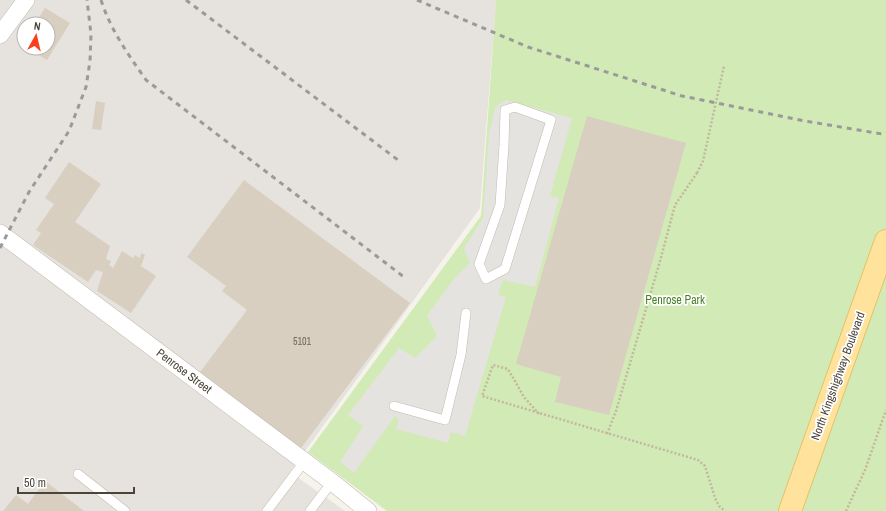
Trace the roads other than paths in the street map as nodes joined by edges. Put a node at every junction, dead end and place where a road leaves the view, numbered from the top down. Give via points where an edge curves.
1 (26, 0) edge
2 (0, 35) edge
3 (0, 233) edge
4 (886, 241) edge
5 (486, 279) joint
6 (466, 313) dead end
7 (394, 406) dead end
8 (304, 462) junction
9 (78, 474) dead end
10 (332, 482) junction
11 (125, 511) edge
12 (267, 511) edge
13 (310, 511) edge
14 (368, 511) edge
15 (790, 511) edge

1 - 2 street
3 - 8 street, Penrose Street
4 - 15 main road, North Kingshighway Boulevard
5 - 5 lane via 505,268 551,120 515,108 505,110 500,205 479,264
6 - 7 lane via 461,356 445,420
8 - 10 street, Penrose Street
8 - 12 lane
9 - 11 lane
10 - 13 lane
10 - 14 street, Penrose Street

